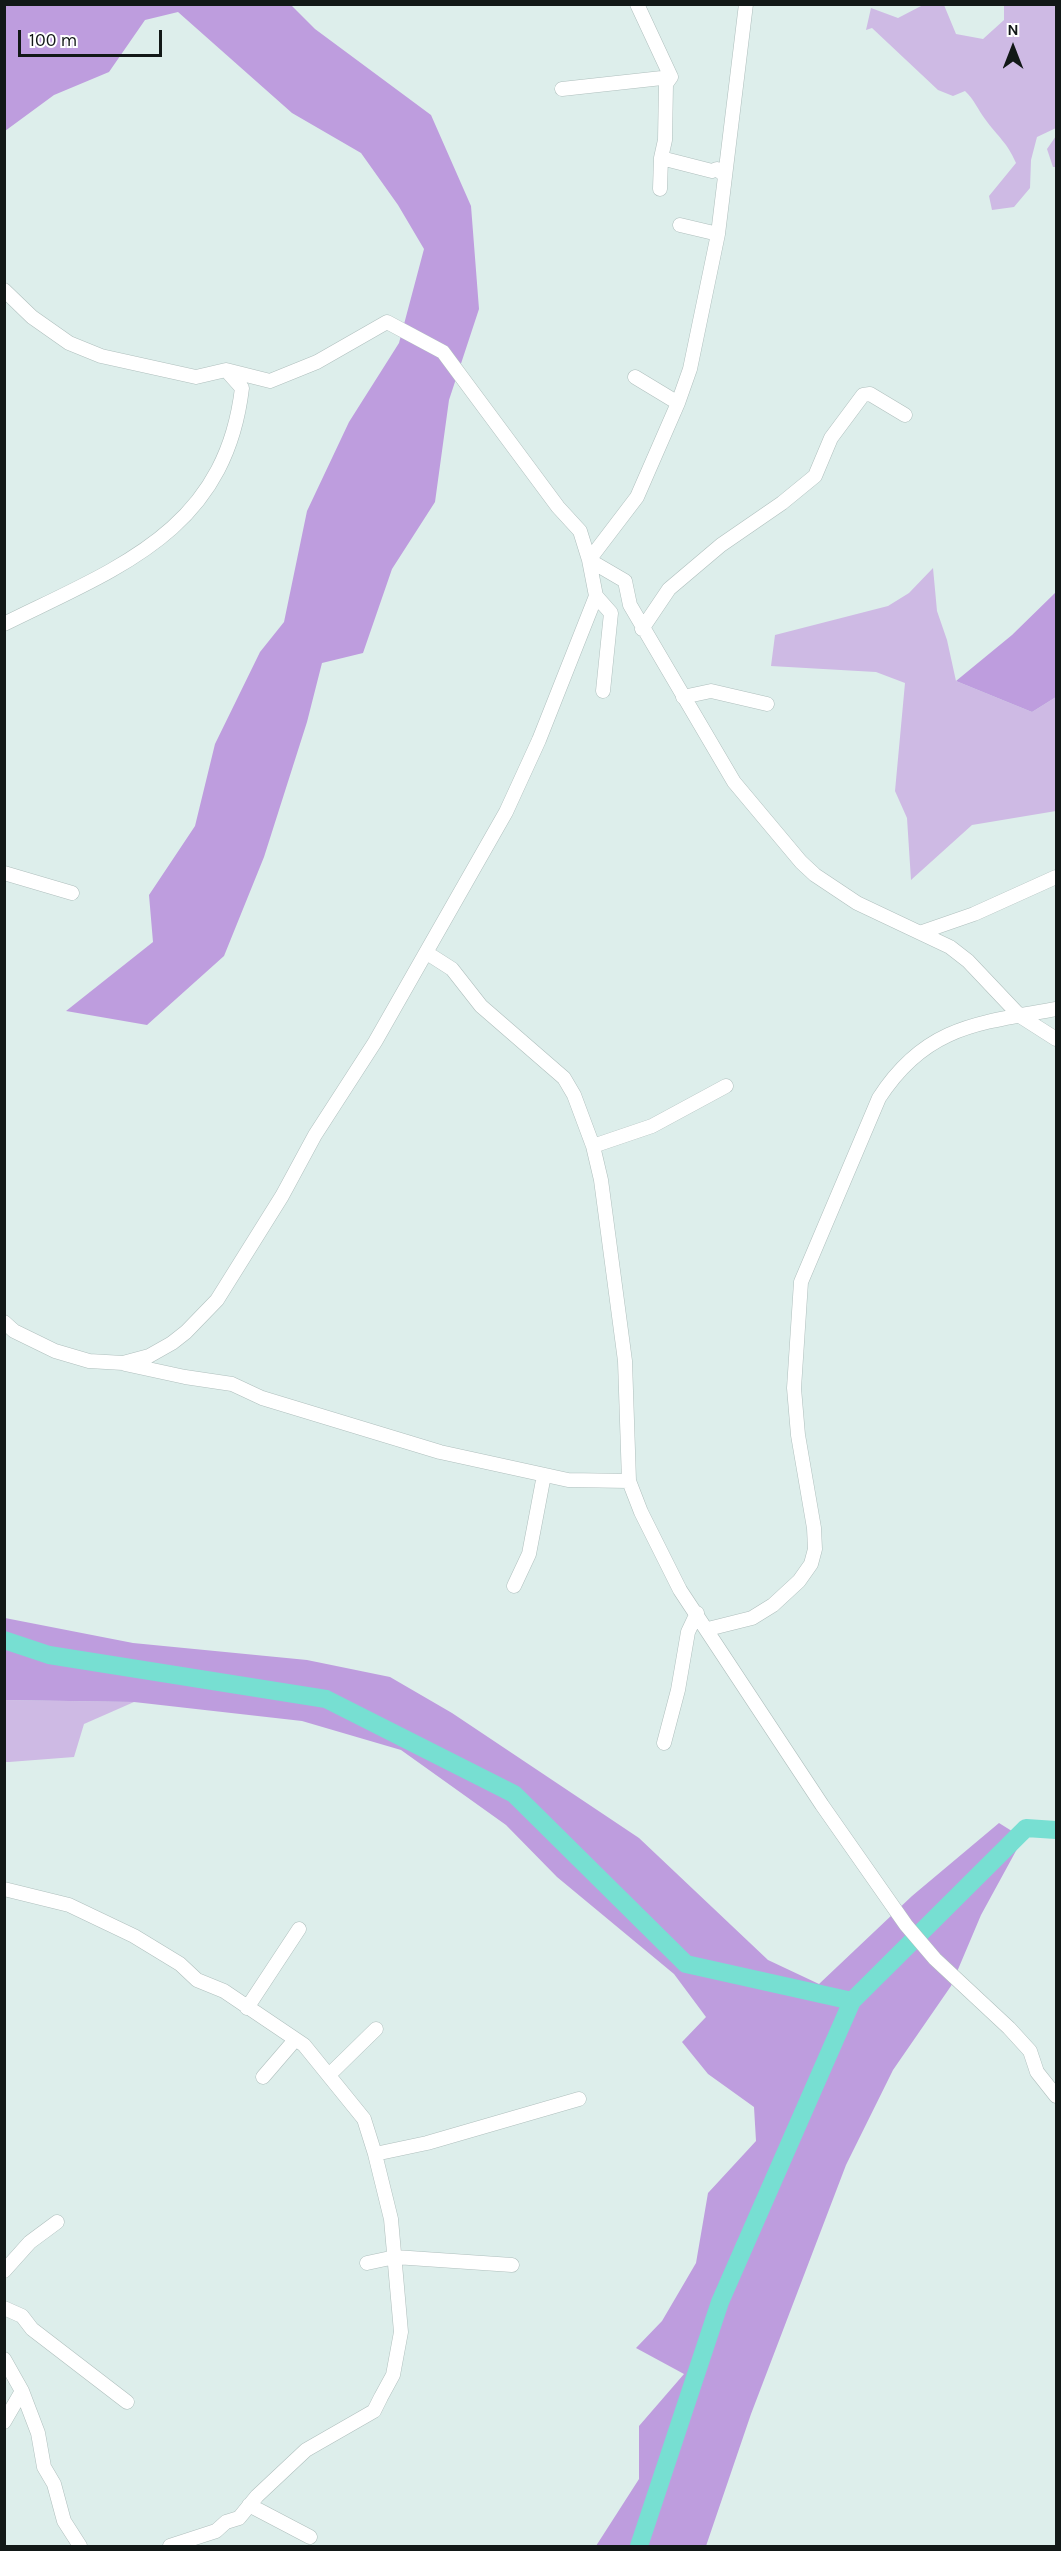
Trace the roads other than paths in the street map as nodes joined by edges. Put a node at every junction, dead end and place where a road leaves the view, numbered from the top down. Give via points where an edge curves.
1 (637, 4) edge
2 (746, 4) edge
3 (670, 77) junction
4 (562, 89) dead end
5 (661, 158) junction
6 (723, 174) junction
7 (660, 189) dead end
8 (680, 225) dead end
9 (718, 234) junction
10 (4, 290) edge
11 (226, 370) junction
12 (635, 377) dead end
13 (678, 403) junction
14 (905, 415) dead end
15 (589, 560) junction
16 (596, 596) junction
17 (4, 624) edge
18 (642, 629) junction
19 (603, 691) dead end
20 (683, 697) junction
21 (767, 704) dead end
22 (4, 873) edge
23 (1056, 877) edge
24 (72, 893) dead end
25 (922, 932) junction
26 (427, 953) junction
27 (1056, 1009) edge
28 (1020, 1016) junction
29 (1056, 1039) edge
30 (726, 1086) dead end
31 (593, 1146) junction
32 (4, 1323) edge
33 (123, 1363) junction
34 (544, 1475) junction
35 (628, 1481) junction
36 (514, 1586) dead end
37 (697, 1613) junction
38 (708, 1629) junction
39 (664, 1743) dead end
40 (4, 1889) edge
41 (299, 1929) dead end
42 (247, 2008) junction
43 (376, 2029) dead end
44 (294, 2041) junction
45 (330, 2074) junction
46 (263, 2077) dead end
47 (1056, 2096) edge
48 (579, 2099) dead end
49 (375, 2154) junction
50 (57, 2222) dead end
51 (395, 2257) junction
52 (367, 2263) dead end
53 (512, 2265) dead end
54 (4, 2271) edge
55 (4, 2308) edge
56 (4, 2360) edge
57 (22, 2391) junction
58 (127, 2402) dead end
59 (4, 2422) edge
60 (249, 2505) junction
61 (310, 2537) dead end
62 (80, 2547) edge
63 (170, 2547) edge

1 - 3 street
2 - 6 street
3 - 4 street
3 - 5 street via 666,84
5 - 6 street via 717,169
5 - 7 street
6 - 9 street
8 - 9 street
9 - 13 street via 703,314
10 - 11 street via 49,330 101,356 196,377
11 - 15 street via 270,381 317,362 387,322 443,351 489,417 580,531
11 - 17 street via 242,387 239,412 224,459 198,504 160,539 120,564
12 - 13 street
13 - 15 street via 637,497
14 - 18 street via 870,394 863,395 831,438 815,476 669,589
15 - 16 street
15 - 18 street via 625,581 630,605
16 - 19 street via 611,613
16 - 26 street via 519,784
18 - 20 street
20 - 21 street via 711,691
20 - 25 street via 734,782 801,862 857,903
22 - 24 street
23 - 25 street via 974,914
25 - 28 street via 968,961
26 - 31 street via 452,969 481,1006 571,1086
26 - 33 street via 217,1300 172,1343 149,1356
27 - 28 street
28 - 29 street
28 - 38 street via 994,1018 946,1034 892,1079 879,1098 801,1282 794,1388 814,1528 811,1564 773,1605 752,1618
30 - 31 street via 652,1126
31 - 35 street via 625,1361
32 - 33 street via 55,1351 89,1361
33 - 34 street via 232,1384 262,1398 356,1428
34 - 35 street via 568,1480
34 - 36 street via 529,1554
35 - 37 street via 680,1590
37 - 38 street
37 - 39 street via 688,1632
38 - 47 street via 822,1805 906,1925 935,1959 1030,2051 1036,2072
40 - 42 street via 69,1905 105,1922 156,1949 197,1980 224,1991
41 - 42 street
42 - 44 street
43 - 45 street
44 - 45 street via 304,2045
44 - 46 street
45 - 49 street via 364,2119
48 - 49 street
49 - 51 street
50 - 54 street via 30,2242
51 - 52 street
51 - 53 street
51 - 60 street via 398,2352 393,2375 374,2411 306,2450
55 - 58 street via 22,2316 33,2330
56 - 57 street
57 - 59 street
57 - 62 street via 64,2521
60 - 61 street
60 - 63 street via 239,2518 216,2531

